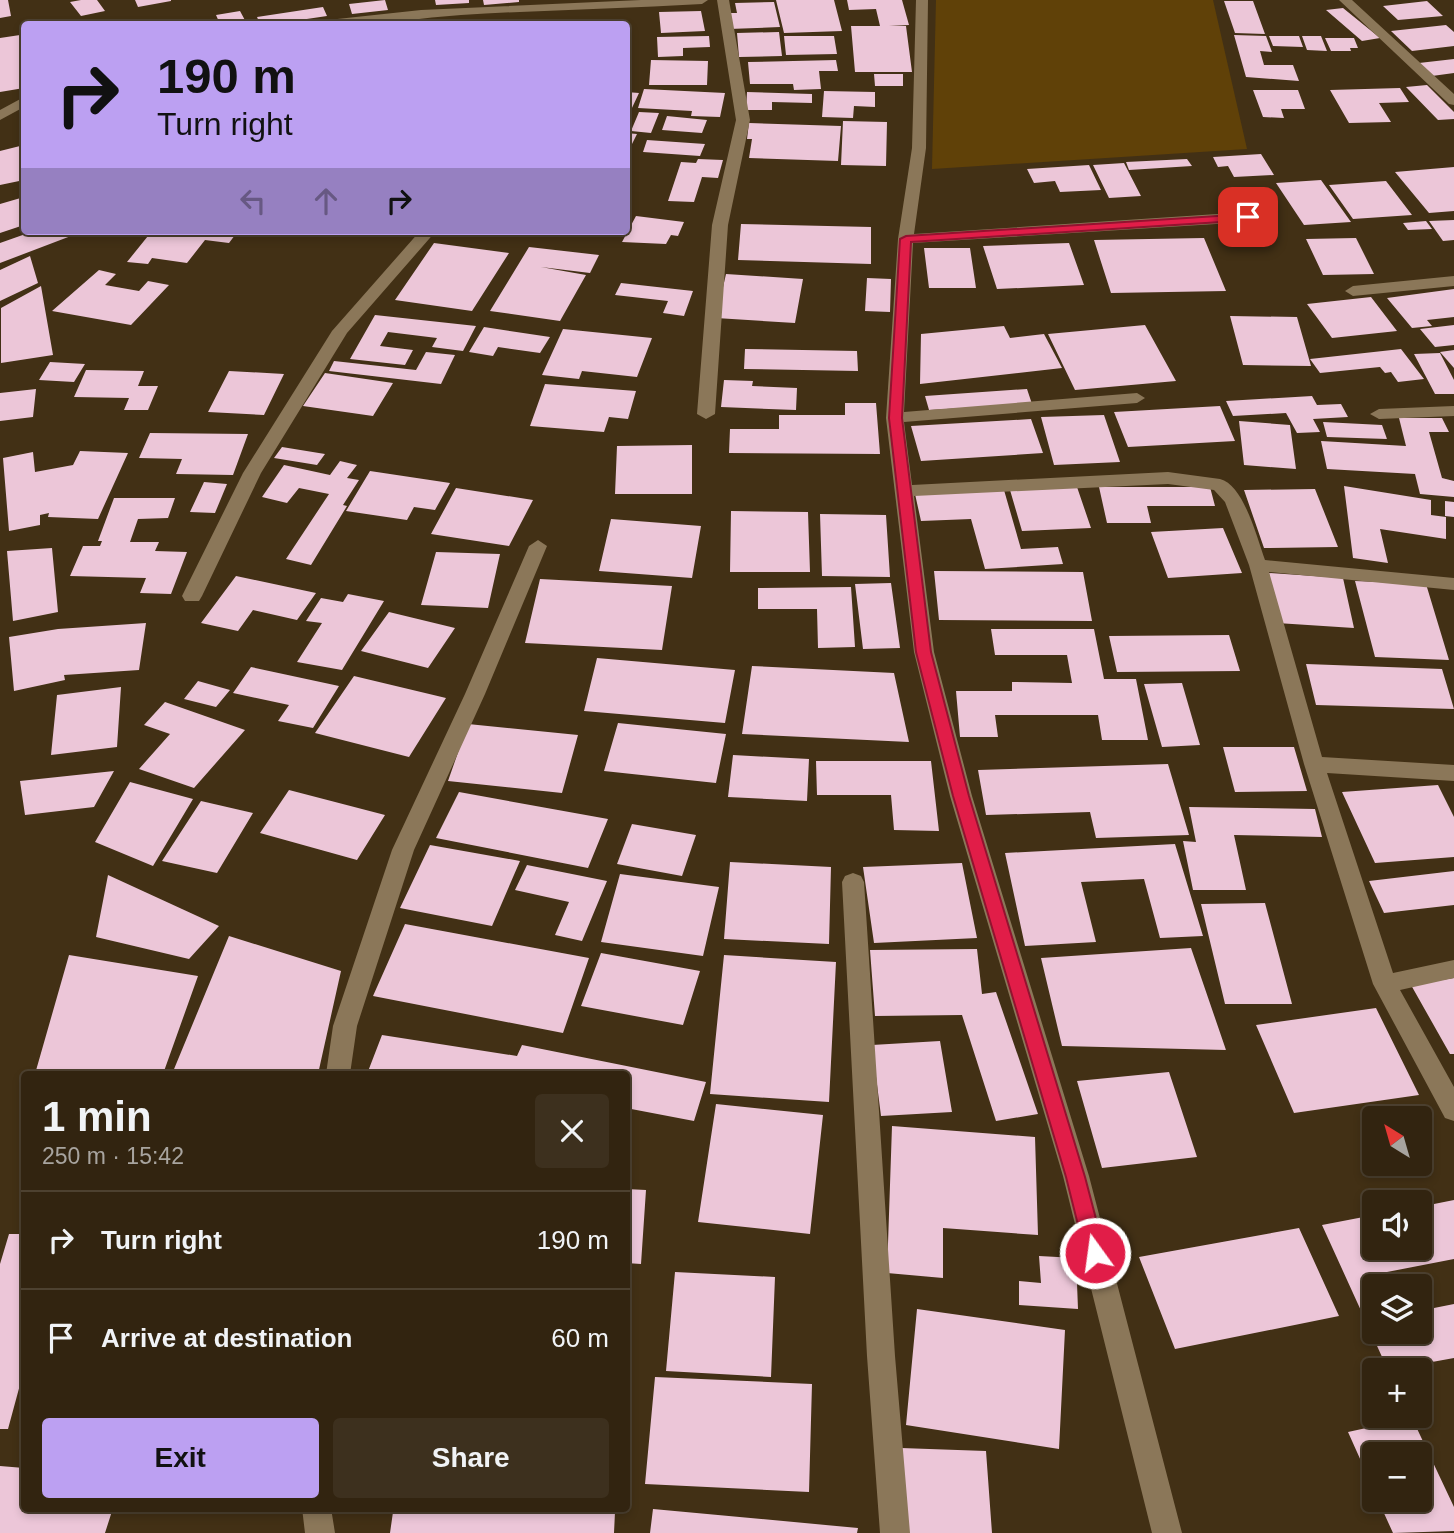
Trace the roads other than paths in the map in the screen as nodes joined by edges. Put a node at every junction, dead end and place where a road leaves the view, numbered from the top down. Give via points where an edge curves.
1 (702, 0) edge
2 (723, 0) edge
3 (922, 0) edge
4 (1345, 0) edge
5 (545, 6) junction
6 (348, 21) edge
7 (538, 21) edge
8 (1454, 102) edge
9 (21, 103) edge
10 (0, 116) edge
11 (1248, 217) dead end
12 (424, 235) edge
13 (906, 239) junction
14 (1454, 281) edge
15 (1353, 291) dead end
16 (1137, 398) dead end
17 (1454, 411) edge
18 (706, 414) dead end
19 (1379, 414) dead end
20 (895, 418) junction
21 (904, 491) junction
22 (538, 546) dead end
23 (1258, 565) junction
24 (1454, 584) edge
25 (192, 596) dead end
26 (1314, 765) junction
27 (1454, 773) edge
28 (853, 882) dead end
29 (1454, 970) edge
30 (1385, 984) junction
31 (338, 1071) edge
32 (1454, 1110) edge
33 (317, 1512) edge
34 (320, 1533) edge
35 (895, 1533) edge
36 (1167, 1533) edge

1 - 5 street
2 - 18 street via 743,120 720,225
3 - 13 street via 919,148
4 - 8 street
5 - 6 street
5 - 7 street
9 - 10 street
11 - 13 street
12 - 25 street via 340,331 252,473
13 - 20 street
14 - 15 street
16 - 20 street
17 - 19 street
20 - 21 street
21 - 23 street via 1168,478 1220,485 1233,500
21 - 36 street via 924,652 961,796 1076,1177
22 - 31 street via 403,850 345,1026
23 - 24 street
23 - 26 street
26 - 27 street
26 - 30 street
28 - 35 street
29 - 30 street
30 - 32 street
33 - 34 street

